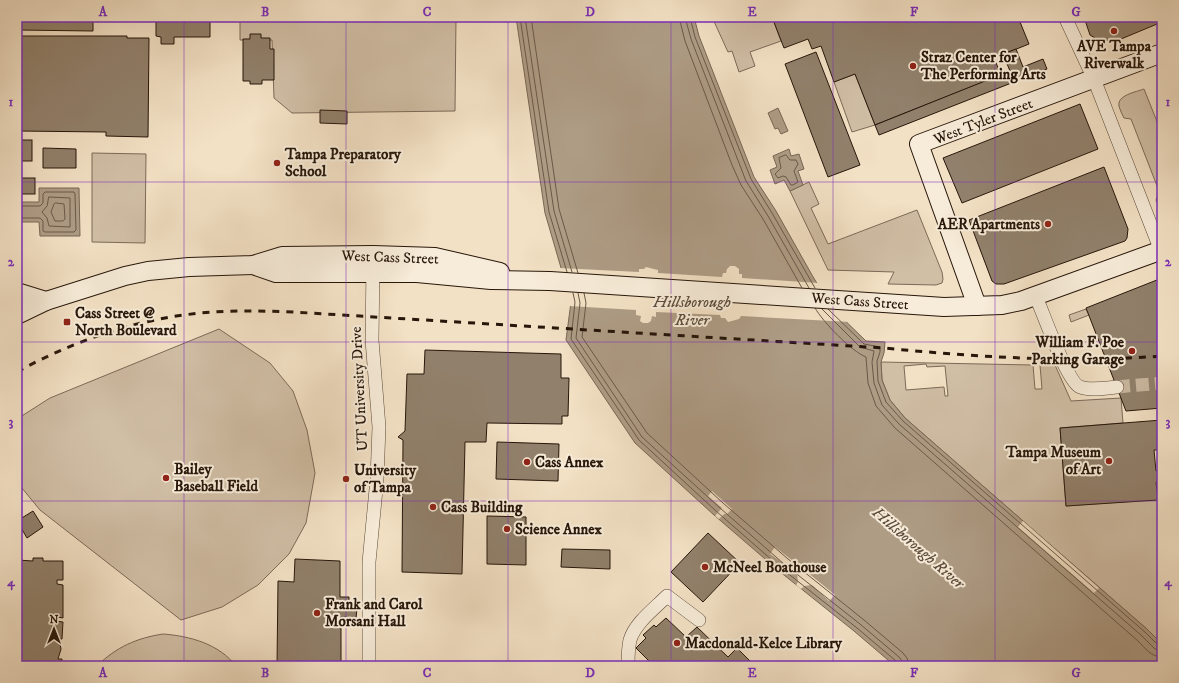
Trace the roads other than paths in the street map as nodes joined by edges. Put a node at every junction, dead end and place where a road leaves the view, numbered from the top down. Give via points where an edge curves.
1 (1065, 17) edge
2 (1162, 53) edge
3 (1094, 79) junction
4 (1161, 250) edge
5 (373, 264) junction
6 (17, 292) edge
7 (1036, 296) junction
8 (46, 301) junction
9 (977, 306) junction
10 (17, 315) edge
11 (1116, 387) tunnel mouth
12 (699, 620) dead end
13 (369, 666) edge
14 (628, 666) edge

1 - 3 street
2 - 3 street, West Tyler Street
3 - 4 street
3 - 9 street, West Tyler Street via 919,144
4 - 7 street, West Cass Street
5 - 8 street, West Cass Street via 276,273 253,265 148,271
5 - 9 street, West Cass Street via 417,273 491,280 550,281 944,307
5 - 13 street, UT University Drive via 372,340 379,427 369,562
6 - 8 street
7 - 9 street, West Cass Street via 1002,305
7 - 11 street via 1074,384 1086,388
8 - 10 street, West Cass Street
12 - 14 street via 667,596 635,630 630,642

